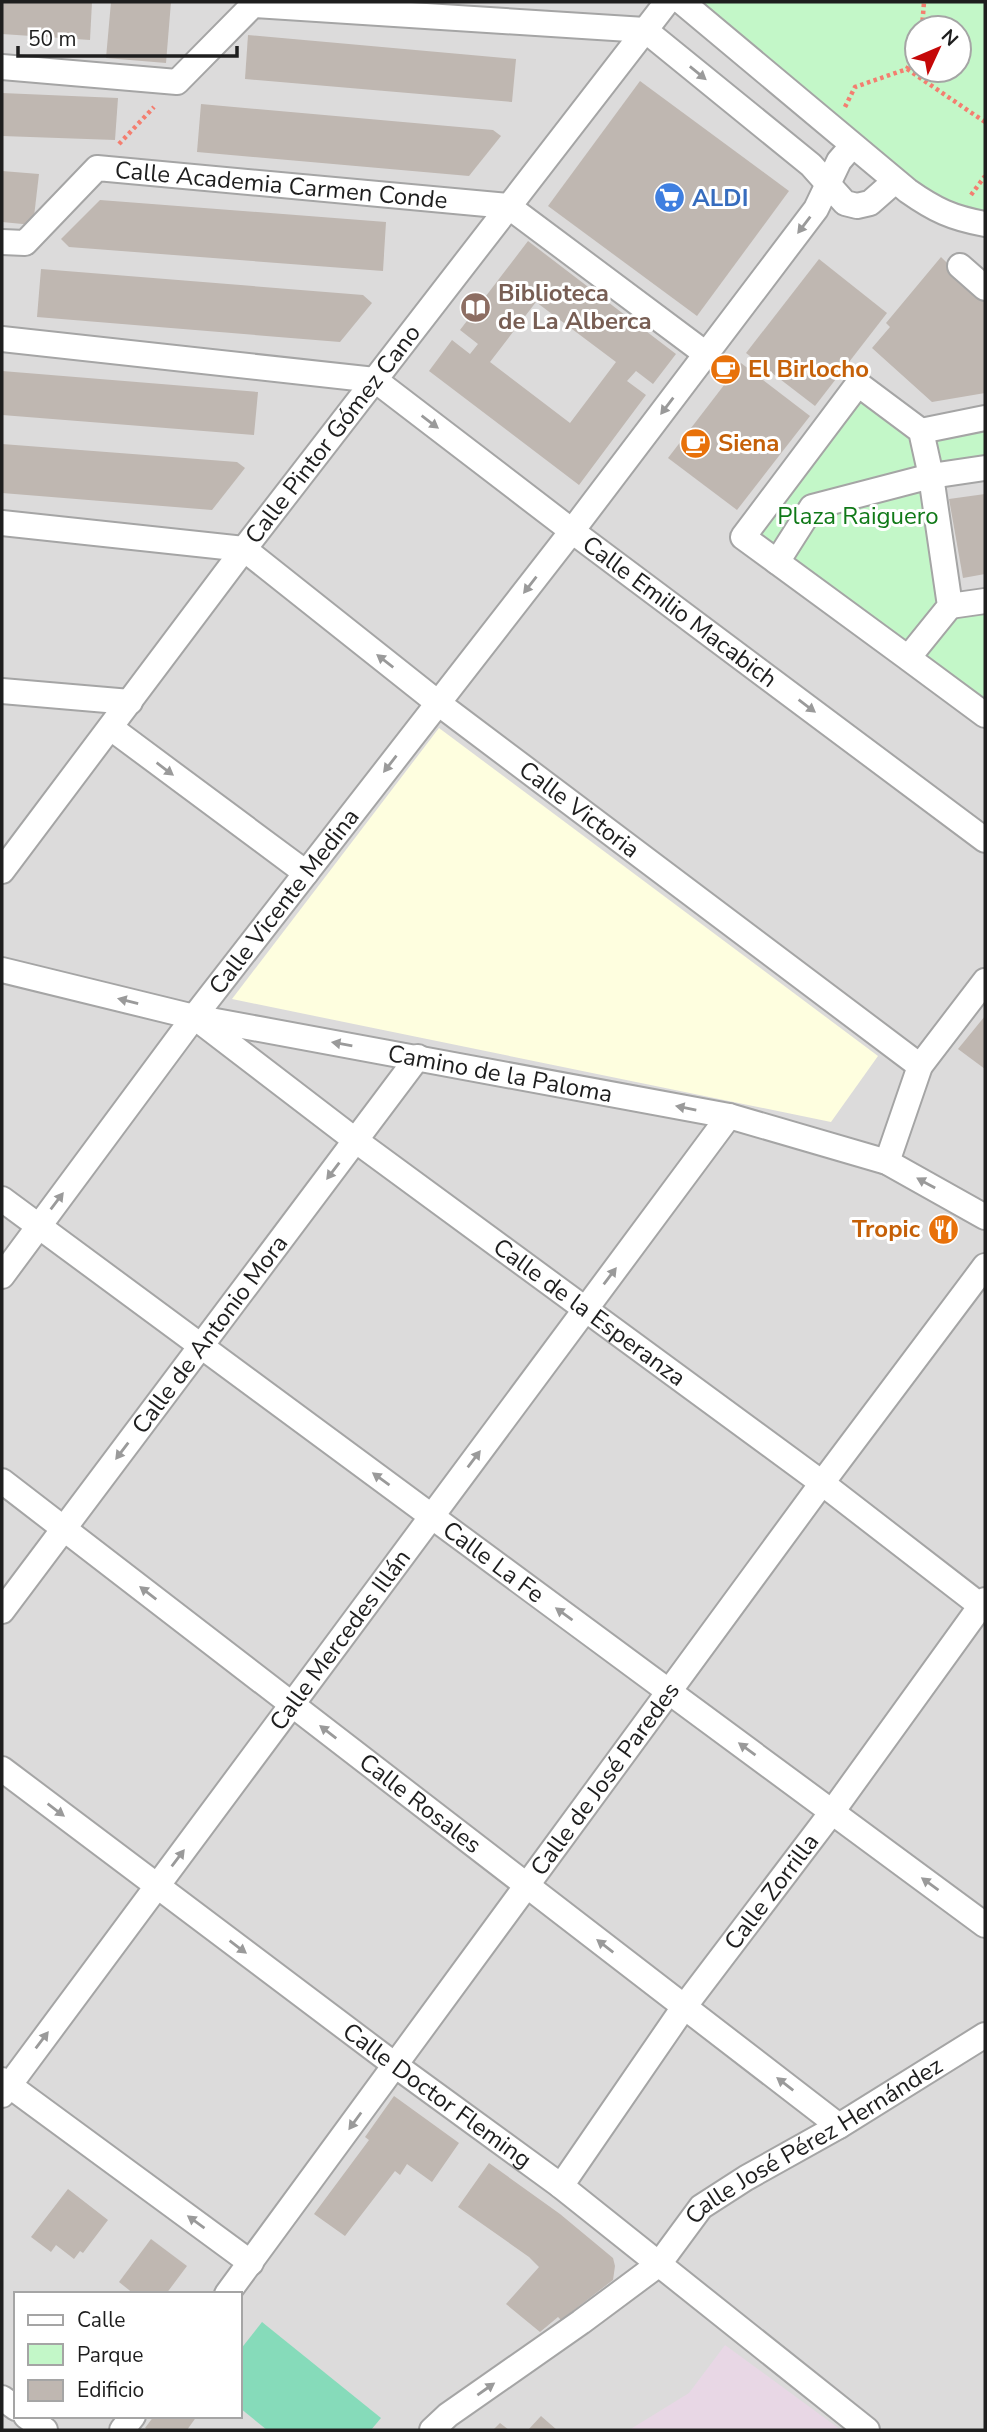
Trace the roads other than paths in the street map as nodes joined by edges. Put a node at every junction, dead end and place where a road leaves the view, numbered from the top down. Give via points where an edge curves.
1 (667, 2) edge
2 (682, 2) edge
3 (645, 30) junction
4 (2, 67) edge
5 (852, 146) junction
6 (895, 181) junction
7 (828, 185) junction
8 (508, 206) junction
9 (985, 224) edge
10 (2, 242) edge
11 (960, 266) dead end
12 (985, 288) edge
13 (2, 339) edge
14 (706, 354) junction
15 (375, 380) junction
16 (985, 418) edge
17 (921, 431) junction
18 (985, 468) edge
19 (930, 477) junction
20 (2, 523) edge
21 (572, 531) junction
22 (244, 549) junction
23 (777, 562) junction
24 (985, 601) edge
25 (950, 606) junction
26 (908, 658) junction
27 (2, 691) edge
28 (130, 702) junction
29 (438, 703) junction
30 (985, 715) edge
31 (111, 728) junction
32 (985, 840) edge
33 (2, 871) edge
34 (306, 873) junction
35 (2, 970) edge
36 (985, 981) edge
37 (194, 1017) junction
38 (418, 1057) junction
39 (920, 1066) junction
40 (729, 1116) junction
41 (355, 1140) junction
42 (887, 1162) junction
43 (2, 1199) edge
44 (985, 1217) edge
45 (38, 1226) junction
46 (985, 1266) edge
47 (2, 1276) edge
48 (585, 1310) junction
49 (201, 1346) junction
50 (2, 1481) edge
51 (822, 1483) junction
52 (432, 1516) junction
53 (64, 1528) junction
54 (984, 1605) edge
55 (2, 1611) edge
56 (669, 1691) junction
57 (292, 1704) junction
58 (2, 1769) edge
59 (832, 1812) junction
60 (527, 1885) junction
61 (157, 1886) junction
62 (985, 1925) edge
63 (684, 2007) junction
64 (985, 2035) edge
65 (395, 2066) junction
66 (4, 2087) edge
67 (839, 2126) junction
68 (561, 2186) junction
69 (251, 2263) junction
70 (659, 2264) junction
71 (229, 2292) edge
72 (29, 2418) edge
73 (45, 2430) edge
74 (432, 2430) edge
75 (867, 2430) edge

1 - 3 street, Calle Pintor Gómez Cano
2 - 5 street
3 - 4 street via 254,5 177,82
3 -> 7 street via 811,165
3 - 8 street, Calle Pintor Gómez Cano
5 - 6 street
5 - 7 street, Calle Vicente Medina
6 - 7 street via 870,203 857,206 845,203
6 - 9 street via 932,208
7 -> 14 street, Calle Vicente Medina via 816,209
8 - 10 street, Calle Academia Carmen Conde via 97,168 25,243
8 - 14 street
8 - 15 street, Calle Pintor Gómez Cano
11 - 12 street
13 - 15 street
14 -> 21 street, Calle Vicente Medina
15 -> 21 street, Calle Emilio Macabich
15 - 22 street, Calle Pintor Gómez Cano
16 - 17 street
17 - 19 street
17 - 23 street via 858,384 743,537
18 - 19 street
19 - 23 street via 812,507
19 - 25 street
20 - 22 street
21 -> 29 street, Calle Vicente Medina
21 -> 32 street, Calle Emilio Macabich
22 - 28 street, Calle Pintor Gómez Cano
29 -> 22 street, Calle Victoria
23 - 26 street
24 - 25 street
25 - 26 street
26 - 30 street
27 - 28 street
28 - 31 street, Calle Pintor Gómez Cano
29 -> 34 street, Calle Vicente Medina
29 - 39 street, Calle Victoria
31 - 33 street, Calle Pintor Gómez Cano
31 -> 34 street
34 - 37 street, Calle Vicente Medina
37 -> 35 street, Camino de la Paloma
36 - 39 street
38 -> 37 street, Camino de la Paloma
37 - 41 street, Calle de la Esperanza
45 -> 37 street, Calle Vicente Medina
40 -> 38 street, Camino de la Paloma
38 - 41 street, Calle de Antonio Mora
39 - 42 street
40 - 42 street, Camino de la Paloma
48 -> 40 street, Calle Mercedes Illán
41 - 48 street, Calle de la Esperanza
41 -> 49 street, Calle de Antonio Mora
44 -> 42 street, Camino de la Paloma
43 - 45 street, Calle La Fe
45 - 47 street, Calle Vicente Medina
45 - 49 street, Calle La Fe
46 - 51 street, Calle de José Paredes
48 - 51 street, Calle de la Esperanza
52 -> 48 street, Calle Mercedes Illán
52 -> 49 street, Calle La Fe
49 -> 53 street, Calle de Antonio Mora
50 - 53 street, Calle Rosales
51 - 54 street, Calle de la Esperanza
51 - 56 street, Calle de José Paredes
56 -> 52 street, Calle La Fe
52 - 57 street, Calle Mercedes Illán
53 - 55 street, Calle de Antonio Mora
57 -> 53 street, Calle Rosales
54 - 59 street, Calle Zorrilla
59 -> 56 street, Calle La Fe
56 - 60 street, Calle de José Paredes
60 -> 57 street, Calle Rosales
61 -> 57 street, Calle Mercedes Illán
58 -> 61 street, Calle Doctor Fleming
62 -> 59 street, Calle La Fe
59 - 63 street, Calle Zorrilla
63 -> 60 street, Calle Rosales
60 - 65 street, Calle de José Paredes
61 -> 65 street, Calle Doctor Fleming
66 -> 61 street, Calle Mercedes Illán
67 -> 63 street, Calle Rosales
63 - 68 street, Calle Zorrilla
64 - 67 street, Calle José Pérez Hernández
65 - 68 street, Calle Doctor Fleming
65 -> 69 street, Calle de José Paredes
69 -> 66 street
67 - 70 street, Calle José Pérez Hernández via 701,2207
68 - 70 street, Calle Doctor Fleming
69 - 71 street, Calle de José Paredes
74 -> 70 street, Calle José Pérez Hernández
70 - 75 street, Calle Doctor Fleming
72 - 73 street

